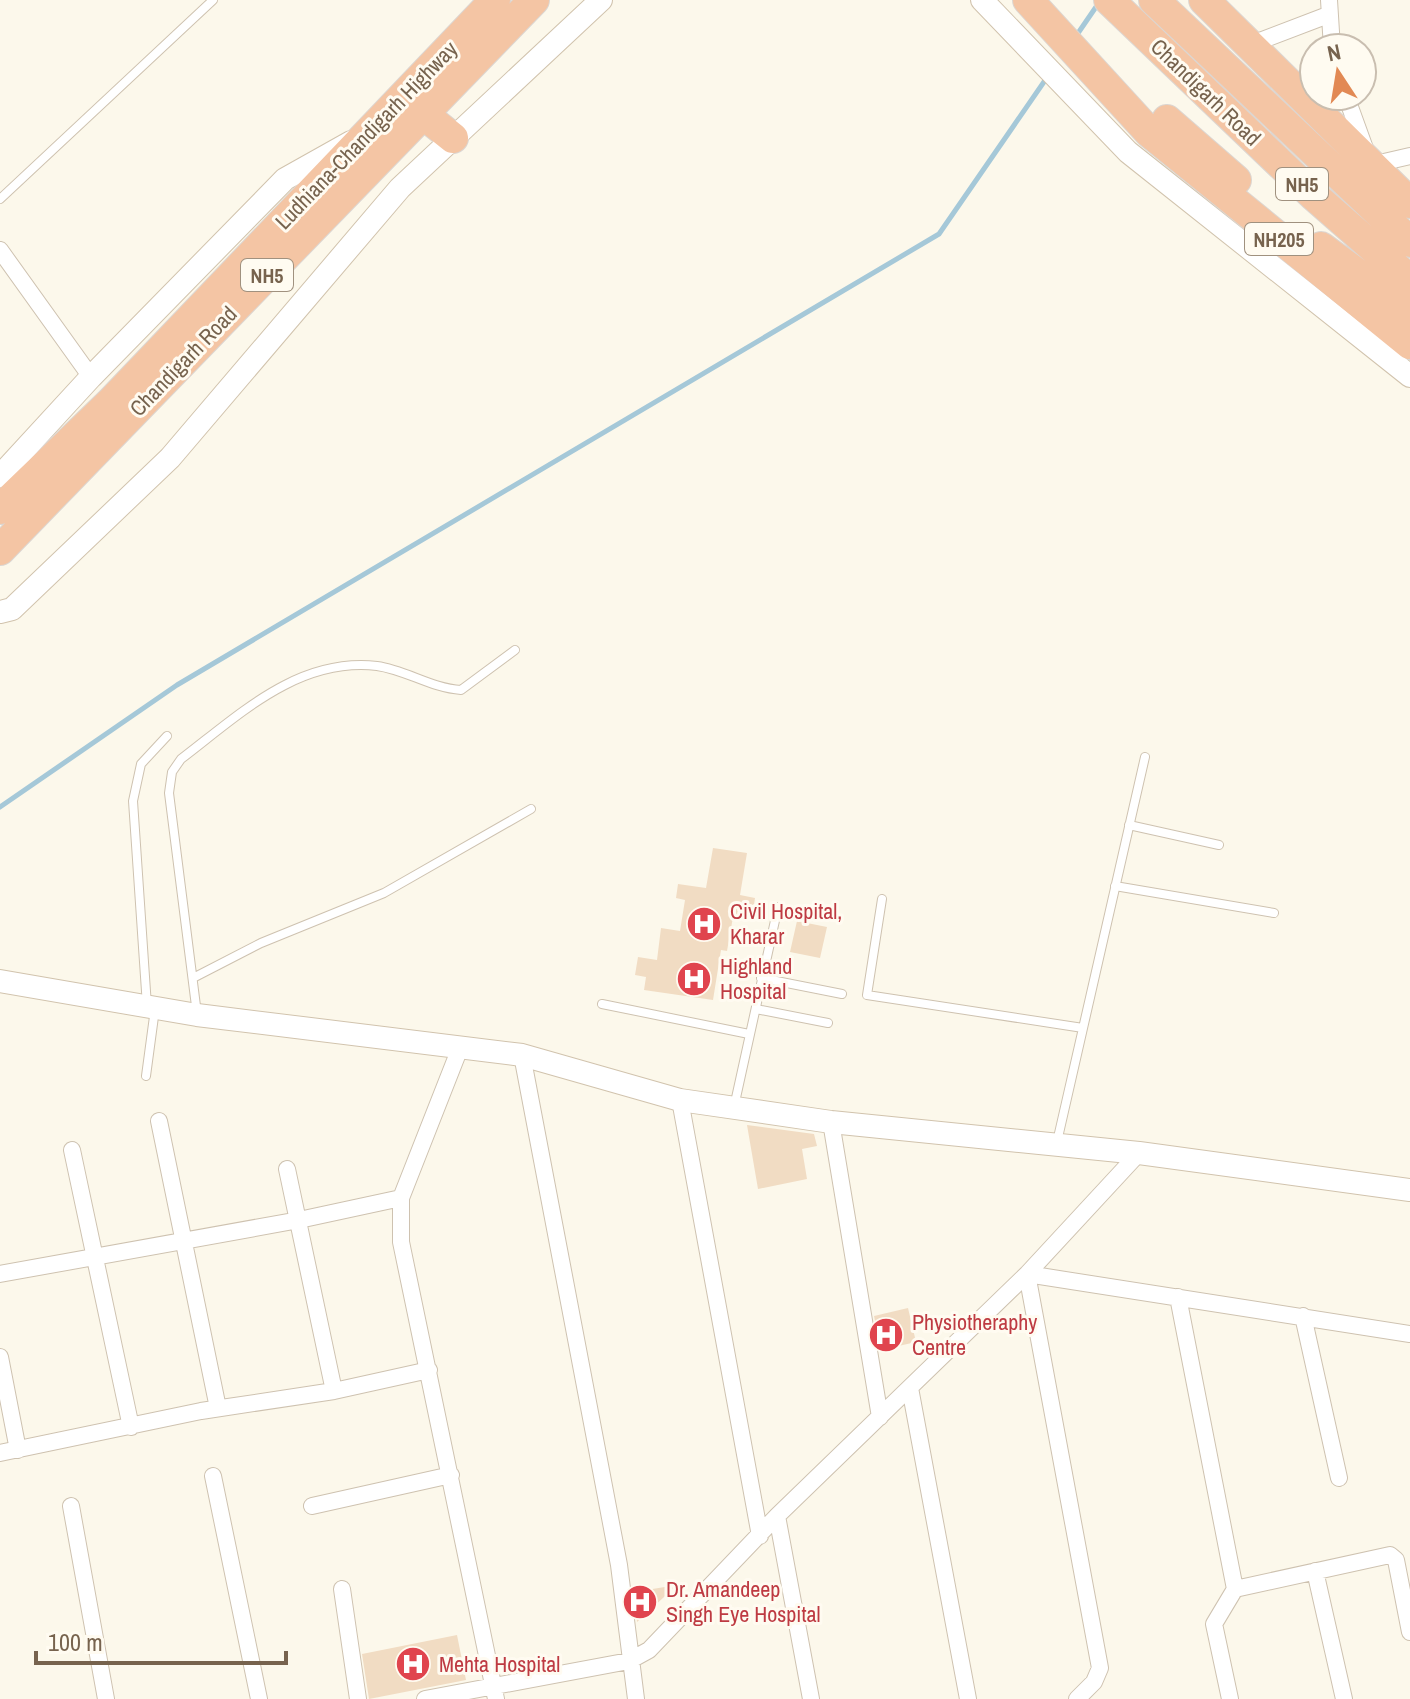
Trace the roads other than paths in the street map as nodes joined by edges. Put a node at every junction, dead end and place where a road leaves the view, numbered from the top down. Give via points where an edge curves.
1 (470, 0) edge
2 (495, 0) edge
3 (534, 0) edge
4 (601, 0) edge
5 (982, 0) edge
6 (1109, 0) edge
7 (1154, 0) edge
8 (1204, 0) edge
9 (208, 2) edge
10 (1328, 8) edge
11 (1038, 11) edge
12 (1330, 32) edge
13 (1242, 36) junction
14 (435, 62) junction
15 (1352, 112) edge
16 (423, 114) junction
17 (367, 133) junction
18 (453, 138) junction
19 (1139, 142) junction
20 (1410, 156) edge
21 (1371, 165) junction
22 (0, 199) edge
23 (1410, 203) edge
24 (1410, 242) edge
25 (0, 250) edge
26 (1410, 280) edge
27 (1410, 312) edge
28 (1410, 344) edge
29 (1410, 376) edge
30 (91, 377) junction
31 (0, 476) edge
32 (0, 509) edge
33 (0, 550) edge
34 (0, 612) edge
35 (515, 650) dead end
36 (167, 736) dead end
37 (1145, 757) dead end
38 (531, 809) dead end
39 (1129, 825) junction
40 (1219, 845) dead end
41 (1115, 886) junction
42 (882, 899) dead end
43 (778, 907) dead end
44 (1274, 913) dead end
45 (193, 978) junction
46 (761, 978) junction
47 (0, 981) edge
48 (842, 994) dead end
49 (602, 1004) dead end
50 (151, 1007) junction
51 (756, 1009) junction
52 (197, 1015) junction
53 (828, 1023) dead end
54 (1083, 1028) junction
55 (749, 1034) junction
56 (460, 1048) junction
57 (522, 1055) junction
58 (146, 1076) dead end
59 (680, 1100) junction
60 (734, 1107) junction
61 (159, 1121) dead end
62 (831, 1122) junction
63 (1055, 1147) junction
64 (72, 1150) dead end
65 (1139, 1153) junction
66 (287, 1169) dead end
67 (1410, 1190) edge
68 (401, 1198) junction
69 (299, 1220) junction
70 (184, 1240) junction
71 (96, 1254) junction
72 (0, 1274) edge
73 (1027, 1274) junction
74 (1178, 1297) junction
75 (1303, 1316) junction
76 (1410, 1334) edge
77 (0, 1357) edge
78 (429, 1370) junction
79 (910, 1388) junction
80 (334, 1391) junction
81 (218, 1408) junction
82 (880, 1417) junction
83 (131, 1427) junction
84 (18, 1450) junction
85 (0, 1453) edge
86 (451, 1475) junction
87 (213, 1476) dead end
88 (1339, 1478) dead end
89 (71, 1506) dead end
90 (312, 1506) dead end
91 (777, 1516) junction
92 (760, 1536) junction
93 (1315, 1571) junction
94 (342, 1589) dead end
95 (1235, 1589) junction
96 (1410, 1632) edge
97 (629, 1661) junction
98 (495, 1692) edge
99 (106, 1699) edge
100 (259, 1699) edge
101 (358, 1699) edge
102 (425, 1699) edge
103 (636, 1699) edge
104 (811, 1699) edge
105 (968, 1699) edge
106 (1077, 1699) edge
107 (1230, 1699) edge
108 (1344, 1699) edge

1 - 14 highway
2 - 14 highway, Ludhiana-Chandigarh Highway / NH5
3 - 16 highway, Chandigarh Road / NH5
4 - 18 street
5 - 19 street
6 - 26 highway, Chandigarh Road / NH5
7 - 24 highway, Chandigarh Road / NH5
8 - 13 highway
9 - 22 lane
10 - 12 street
10 - 13 street
11 - 19 highway, NH205
11 - 27 highway via 1266,205
13 - 21 highway
14 - 17 highway, Ludhiana-Chandigarh Highway / NH5
15 - 21 street
16 - 18 highway
16 - 33 highway, Chandigarh Road / NH5
17 - 30 street via 285,179
17 - 32 highway, Ludhiana-Chandigarh Highway / NH5 via 111,402
18 - 34 street via 400,188 170,458 12,609
19 - 28 highway, NH205
19 - 29 street
20 - 21 street
21 - 23 highway
25 - 30 street
30 - 31 street
35 - 45 lane via 461,690 374,666 311,673 267,693 181,759 172,772 169,793
36 - 50 lane via 141,764 134,784
37 - 39 lane
38 - 45 lane via 384,893 261,943
39 - 40 lane
39 - 41 lane
41 - 44 lane
41 - 54 lane
42 - 54 lane via 867,995
43 - 46 lane
45 - 52 lane
46 - 48 lane
46 - 51 lane
47 - 50 street
49 - 55 lane
50 - 52 street
50 - 58 lane
51 - 53 lane
51 - 55 lane
52 - 56 street
54 - 63 lane
55 - 60 lane
56 - 57 street
56 - 68 street
57 - 59 street
57 - 97 street via 619,1565
59 - 60 street
59 - 92 street
60 - 62 street
61 - 70 street
62 - 63 street
62 - 82 street
63 - 65 street
64 - 71 street
65 - 67 street
65 - 73 street
66 - 69 street
68 - 69 street
68 - 78 street via 401,1242
69 - 70 street
69 - 80 street
70 - 71 street
70 - 81 street
71 - 72 street
71 - 83 street
73 - 74 street
73 - 79 street
73 - 106 street via 1100,1668
74 - 75 street
74 - 95 street
75 - 76 street
75 - 88 street
77 - 84 street
78 - 80 street
78 - 86 street
79 - 82 street
79 - 105 street
80 - 81 street
81 - 83 street
82 - 91 street
83 - 84 street
84 - 85 street
86 - 90 street
86 - 98 street
87 - 100 street
89 - 99 street
91 - 92 street
91 - 104 street
92 - 97 street via 649,1650
93 - 95 street
93 - 96 street via 1394,1556
93 - 108 street
94 - 101 street
95 - 107 street via 1214,1624
97 - 98 street
97 - 103 street
98 - 102 street

